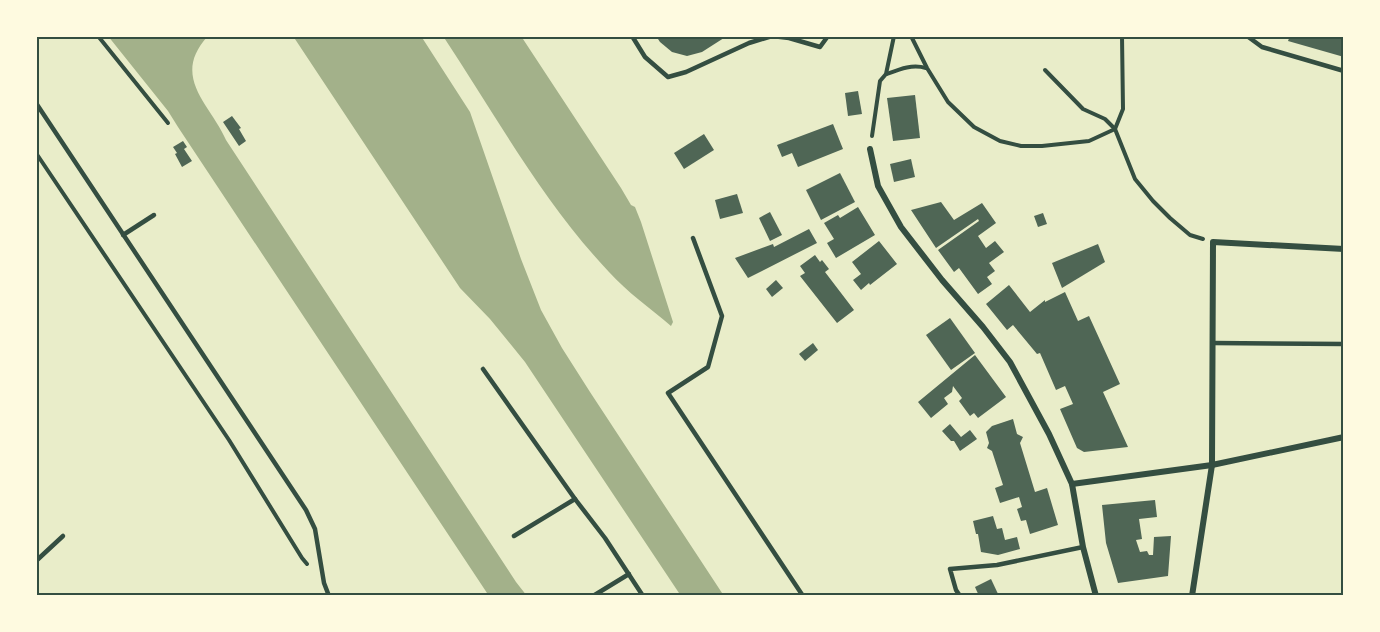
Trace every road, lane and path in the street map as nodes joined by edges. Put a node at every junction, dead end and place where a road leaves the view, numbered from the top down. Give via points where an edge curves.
1 (98, 36) edge
2 (632, 36) edge
3 (828, 36) edge
4 (894, 36) edge
5 (911, 36) edge
6 (1122, 36) edge
7 (1247, 36) edge
8 (927, 68) junction
9 (1045, 70) dead end
10 (1344, 71) edge
11 (886, 74) junction
12 (36, 103) edge
13 (168, 123) dead end
14 (1115, 129) junction
15 (870, 149) joint
16 (36, 153) edge
17 (154, 215) dead end
18 (123, 235) junction
19 (693, 238) dead end
20 (1214, 242) junction
21 (1344, 249) edge
22 (1213, 344) junction
23 (1344, 344) edge
24 (483, 369) dead end
25 (1344, 437) edge
26 (1212, 465) junction
27 (1072, 484) junction
28 (575, 499) junction
29 (63, 536) dead end
30 (514, 536) dead end
31 (1083, 547) junction
32 (36, 561) edge
33 (629, 574) junction
34 (324, 583) junction
35 (329, 596) edge
36 (593, 596) edge
37 (643, 596) edge
38 (802, 596) edge
39 (960, 596) edge
40 (1096, 596) edge
41 (1192, 596) edge

1 - 13 path
2 - 3 lane via 645,57 668,77 771,36 820,47
4 - 11 path
5 - 8 path
6 - 14 path via 1123,109
7 - 10 lane via 1262,47
8 - 11 path via 910,66
8 - 14 path via 948,102 974,127 1000,141 1042,146 1089,141
9 - 14 path via 1083,109 1105,119
11 - 15 path via 880,81
12 - 18 lane
14 - 20 path via 1135,179 1153,201 1191,235
15 - 27 street via 878,186 901,227 1010,362
16 - 34 path via 229,440 302,558
17 - 18 lane
18 - 34 lane via 306,510 315,529
19 - 38 lane via 722,316 708,367 668,393
20 - 21 street
20 - 22 street
22 - 23 lane
22 - 26 street
24 - 28 lane
25 - 26 street
26 - 27 street
26 - 41 street
27 - 31 street
28 - 30 lane
28 - 33 lane
29 - 32 lane
31 - 39 lane via 997,565 950,569
31 - 40 street
33 - 36 lane
33 - 37 lane
34 - 35 lane

